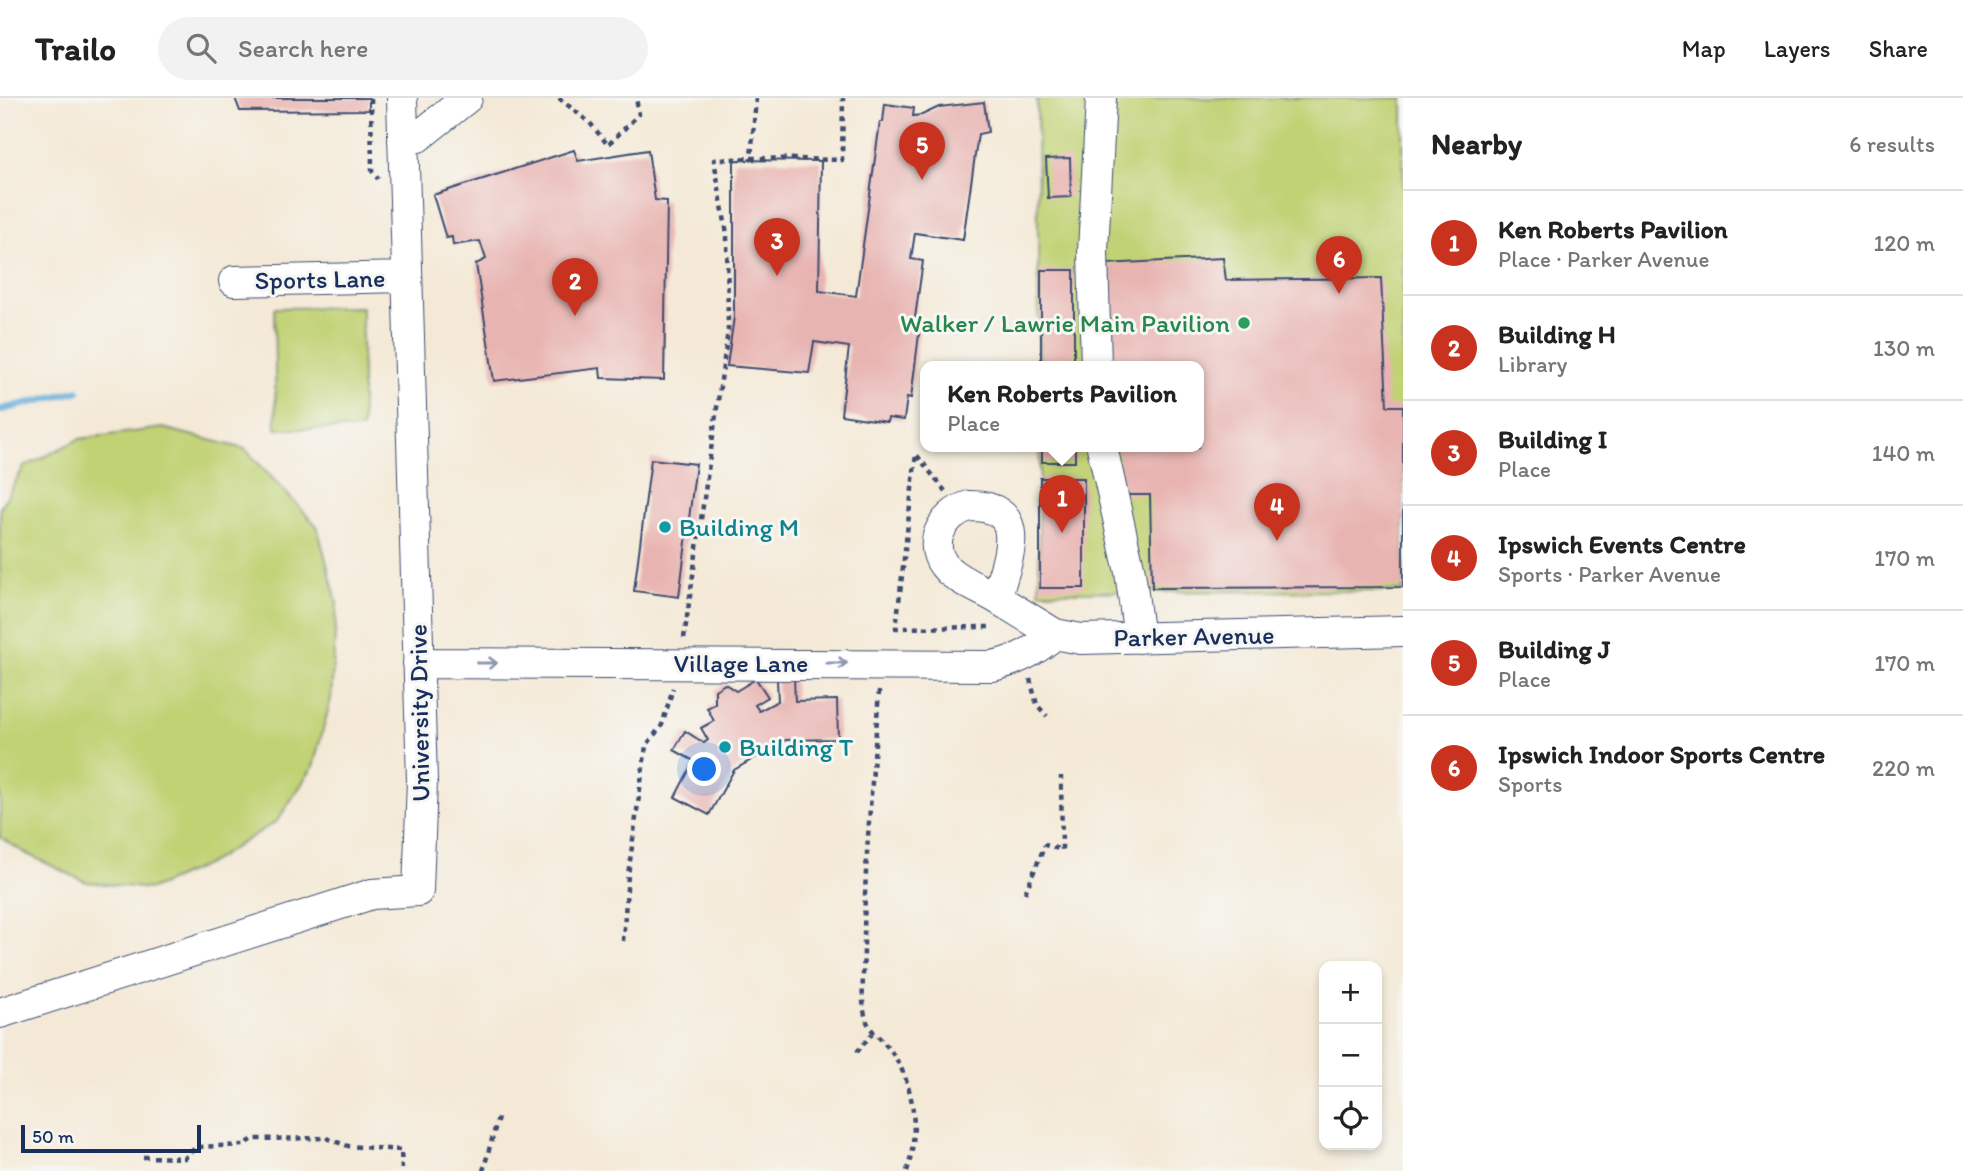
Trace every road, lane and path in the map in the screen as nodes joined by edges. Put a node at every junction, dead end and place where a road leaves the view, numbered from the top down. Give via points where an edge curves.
1 (402, 98) edge
2 (467, 98) edge
3 (559, 98) edge
4 (636, 98) edge
5 (756, 98) edge
6 (843, 98) edge
7 (1101, 98) edge
8 (402, 141) junction
9 (751, 158) junction
10 (405, 277) junction
11 (234, 281) dead end
12 (1096, 361) edge
13 (1103, 452) edge
14 (996, 598) dead end
15 (1403, 631) edge
16 (1055, 634) junction
17 (1139, 638) junction
18 (418, 663) junction
19 (680, 663) junction
20 (880, 664) junction
21 (1061, 776) dead end
22 (1025, 893) dead end
23 (623, 941) dead end
24 (0, 1013) edge
25 (872, 1034) junction
26 (857, 1052) dead end
27 (498, 1118) dead end
28 (143, 1157) dead end
29 (402, 1171) edge
30 (482, 1171) edge
31 (907, 1171) edge

1 - 8 street, University Drive
2 - 8 street via 418,137
3 - 4 path via 583,116 608,145 639,114
5 - 9 path
6 - 9 path via 842,160
7 - 12 street via 1093,250
8 - 10 street, University Drive
9 - 19 path via 714,160 727,234 728,331
10 - 11 street, Sports Lane
10 - 18 street, University Drive
13 - 17 street via 1130,572
14 - 16 street, Parker Avenue
15 - 17 street, Parker Avenue
16 - 17 street, Parker Avenue via 1081,639
16 - 20 street, Village Lane via 1035,650 992,666
18 -> 19 street, Village Lane
18 - 24 street, University Drive via 422,781 418,891 372,894
19 -> 20 street, Village Lane
19 - 23 path via 662,725 646,746
20 - 25 path via 864,911 864,1010
21 - 22 path via 1062,850 1045,845
25 - 26 path
25 - 31 path via 891,1054 914,1110 915,1142
27 - 30 path
28 - 29 path via 185,1158 196,1147 244,1145 253,1139 326,1138 348,1146 401,1150

